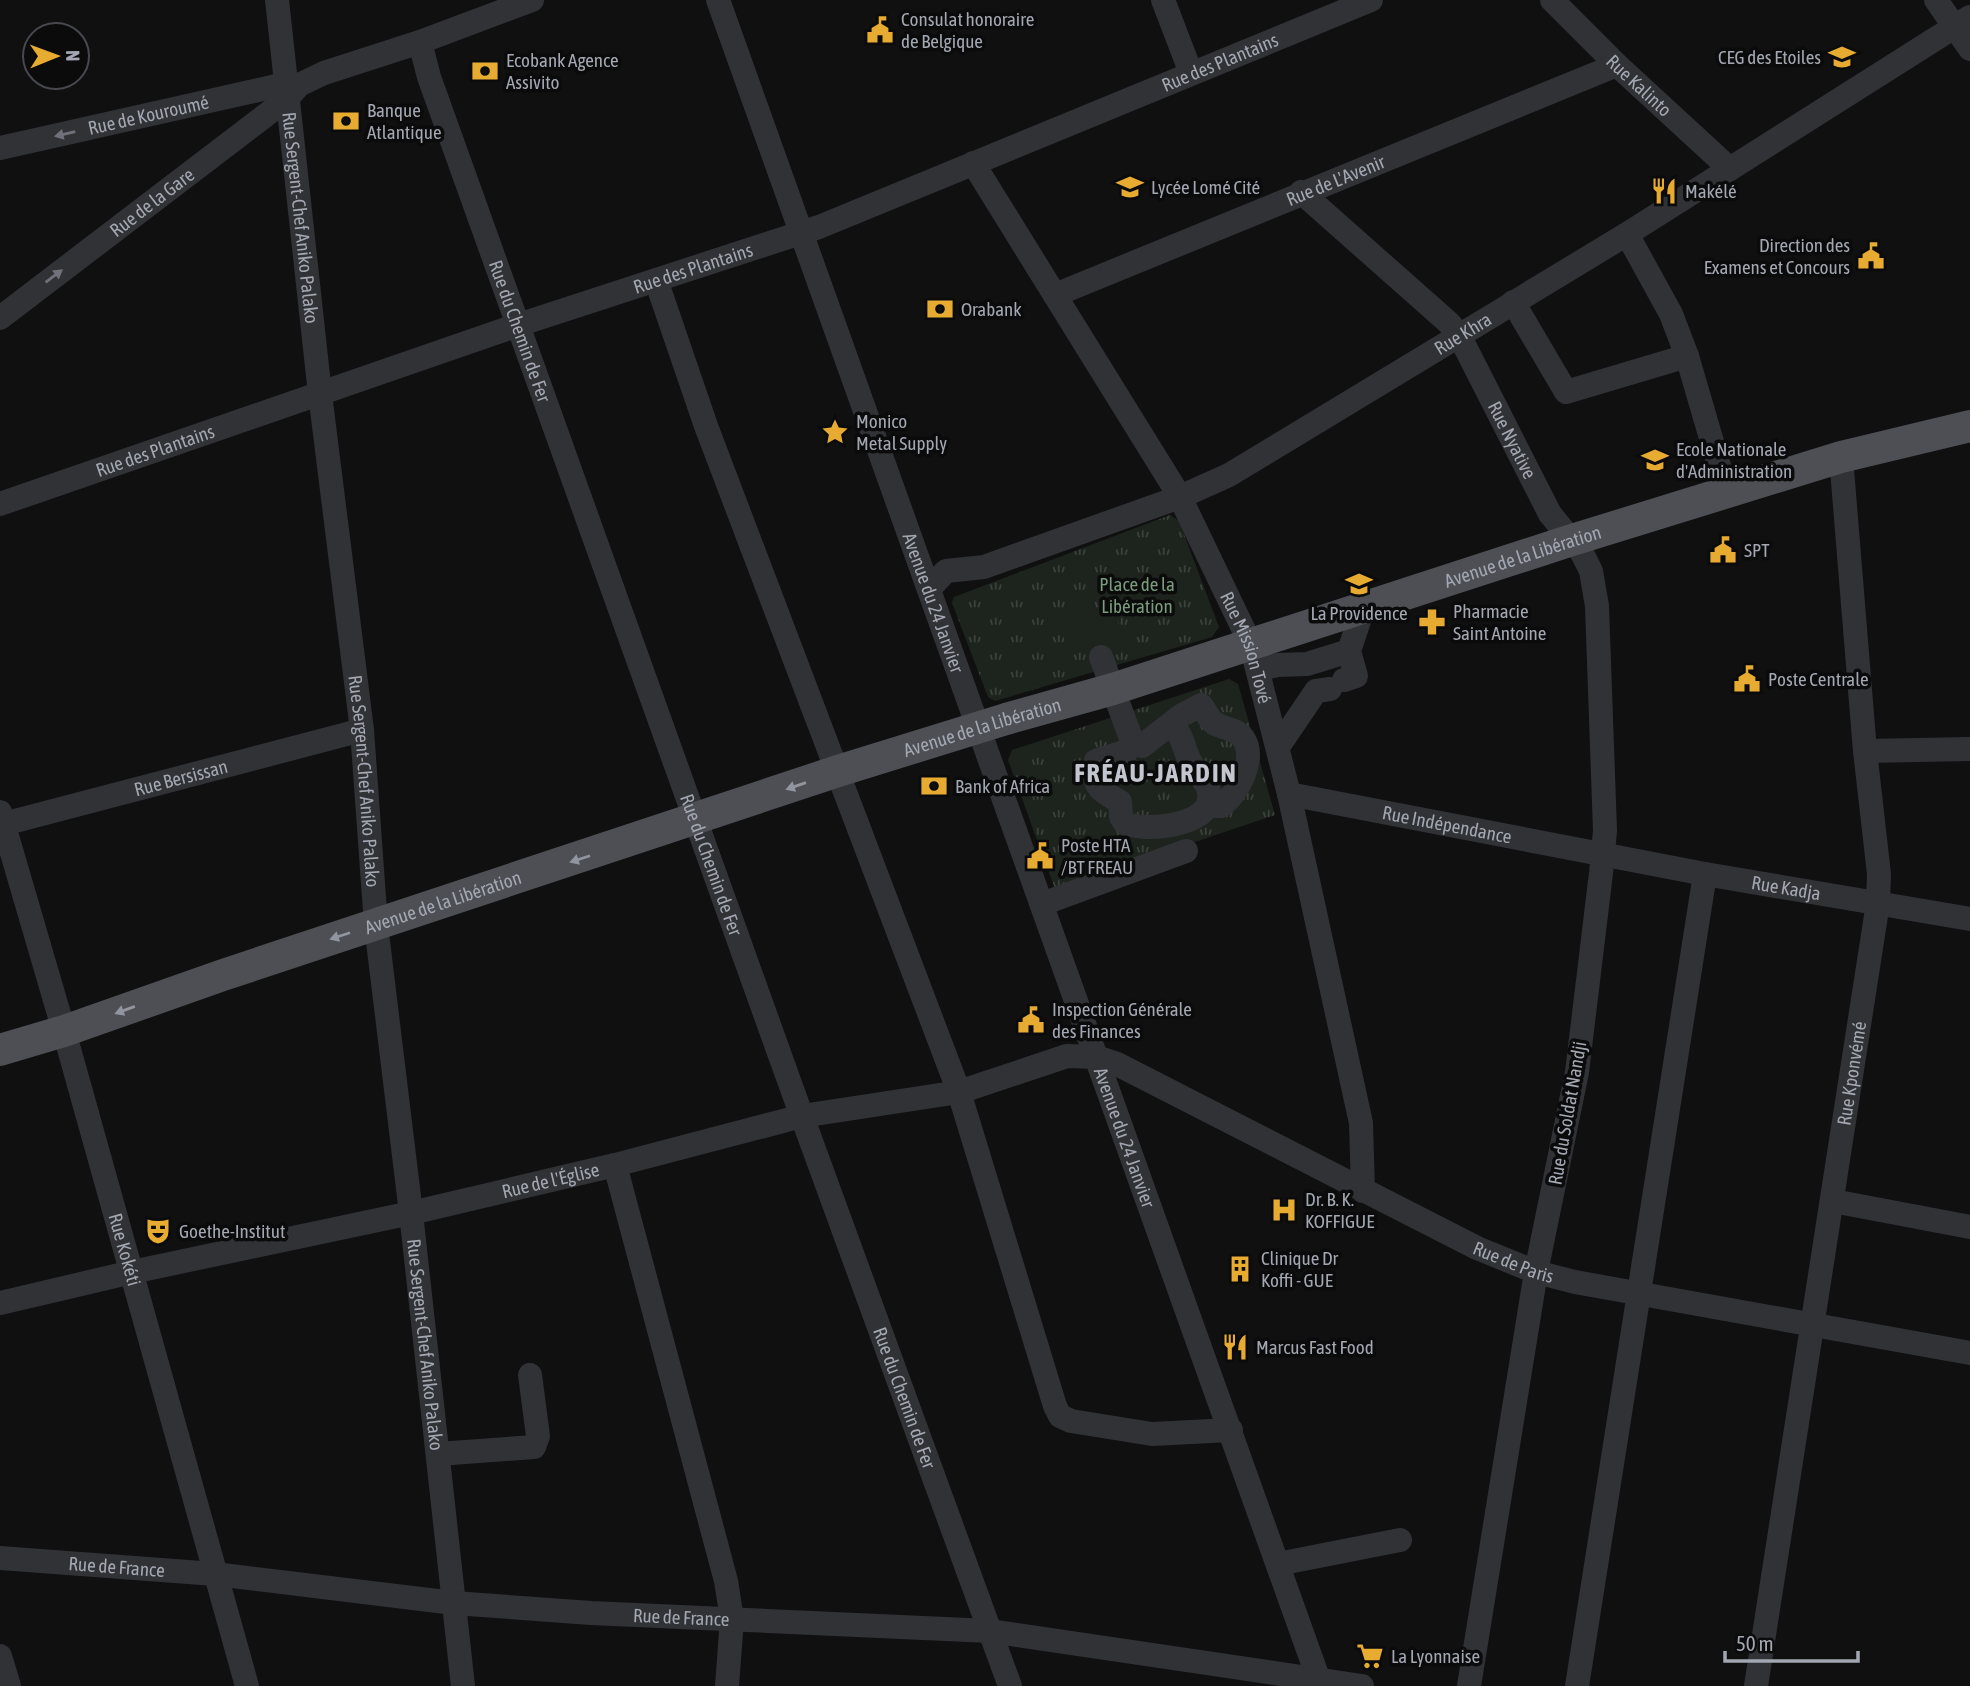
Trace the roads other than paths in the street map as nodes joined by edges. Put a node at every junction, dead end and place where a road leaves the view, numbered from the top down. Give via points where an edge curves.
1 (277, 0) edge
2 (532, 0) edge
3 (718, 0) edge
4 (1163, 0) edge
5 (1371, 0) edge
6 (1552, 0) edge
7 (1936, 0) edge
8 (1963, 21) edge
9 (420, 42) junction
10 (1970, 49) edge
11 (1617, 65) junction
12 (1191, 73) junction
13 (290, 89) junction
14 (205, 102) junction
15 (232, 141) junction
16 (0, 148) edge
17 (973, 163) junction
18 (1730, 169) junction
19 (1301, 192) junction
20 (800, 232) junction
21 (1627, 234) junction
22 (656, 279) junction
23 (1055, 295) junction
24 (1513, 302) junction
25 (0, 318) edge
26 (519, 325) junction
27 (1459, 335) junction
28 (1687, 356) junction
29 (320, 394) junction
30 (1970, 426) edge
31 (1841, 457) junction
32 (1727, 492) junction
33 (1180, 497) junction
34 (0, 504) edge
35 (1572, 540) junction
36 (929, 589) junction
37 (1363, 609) junction
38 (1349, 651) junction
39 (1264, 655) junction
40 (1101, 657) dead end
41 (1307, 664) junction
42 (1330, 686) junction
43 (1113, 689) junction
44 (1172, 724) junction
45 (977, 728) junction
46 (362, 730) junction
47 (1134, 746) junction
48 (1278, 747) junction
49 (1970, 749) edge
50 (1865, 751) junction
51 (838, 771) junction
52 (1289, 794) junction
53 (1209, 800) junction
54 (696, 820) junction
55 (1, 821) edge
56 (1186, 852) dead end
57 (1603, 855) junction
58 (1706, 874) junction
59 (1878, 903) junction
60 (1042, 904) junction
61 (1970, 919) edge
62 (376, 925) junction
63 (64, 1031) junction
64 (0, 1050) edge
65 (1096, 1057) junction
66 (959, 1092) junction
67 (802, 1116) junction
68 (615, 1165) junction
69 (1363, 1191) junction
70 (1833, 1201) junction
71 (411, 1213) junction
72 (1970, 1227) edge
73 (132, 1272) junction
74 (1536, 1272) junction
75 (1639, 1294) junction
76 (0, 1303) edge
77 (1814, 1326) junction
78 (1970, 1353) edge
79 (530, 1375) dead end
80 (1231, 1430) junction
81 (438, 1454) junction
82 (1400, 1540) dead end
83 (0, 1558) edge
84 (1278, 1564) junction
85 (215, 1574) junction
86 (454, 1604) junction
87 (732, 1619) junction
88 (989, 1631) junction
89 (0, 1656) edge
90 (1320, 1684) edge
91 (9, 1686) edge
92 (247, 1686) edge
93 (463, 1686) edge
94 (727, 1686) edge
95 (1010, 1686) edge
96 (1362, 1686) edge
97 (1469, 1686) edge
98 (1577, 1686) edge
99 (1756, 1686) edge

1 - 13 street, Rue Sergent-Chef Aniko Palako
2 - 9 street
3 - 20 street, Avenue du 24 Janvier
4 - 12 street
5 - 12 street, Rue des Plantains
6 - 11 street, Rue Kalinto
7 - 8 street
8 - 10 street
8 - 18 street, Rue Khra
9 - 13 street
9 - 26 street, Rue du Chemin de Fer
11 - 18 street, Rue Kalinto
11 - 19 street, Rue de L'Avenir
12 - 17 street, Rue des Plantains
13 - 14 street, Rue de Kouroumé
13 - 15 street, Rue de la Gare
13 - 29 street, Rue Sergent-Chef Aniko Palako
14 - 15 street via 226,105 236,114 238,128
14 -> 16 street, Rue de Kouroumé
25 -> 15 street, Rue de la Gare
17 - 20 street, Rue des Plantains
17 - 23 street, Rue Mission Tové
18 - 21 street, Rue Khra
19 - 23 street, Rue de L'Avenir
19 - 27 street, Rue Nyative
20 - 22 street, Rue des Plantains
20 - 36 street, Avenue du 24 Janvier
21 - 24 street, Rue Khra
21 - 28 street via 1671,314
22 - 26 street, Rue des Plantains
22 - 51 street via 706,426
23 - 33 street, Rue Mission Tové
24 - 27 street, Rue Khra
24 - 28 street via 1566,392
26 - 29 street, Rue des Plantains
26 - 54 street, Rue du Chemin de Fer
27 - 33 street, Rue Khra via 1229,475
27 - 35 street, Rue Nyative via 1550,514
28 - 32 street
29 - 34 street, Rue des Plantains
29 - 46 street, Rue Sergent-Chef Aniko Palako
30 - 31 main road, Avenue de la Libération
31 - 32 main road, Avenue de la Libération
31 - 50 street, Rue Kponvémé
32 - 35 main road, Avenue de la Libération
33 - 36 street, Rue Khra via 984,567 946,571
33 - 39 street, Rue Mission Tové
35 - 37 main road, Avenue de la Libération
35 - 57 street, Rue du Soldat Nandji via 1591,571 1597,606
36 - 45 street, Avenue du 24 Janvier
37 - 38 street
37 - 39 main road, Avenue de la Libération
38 - 41 street
38 - 42 street via 1356,676
39 - 41 street
39 - 43 main road, Avenue de la Libération
39 - 48 street, Rue Mission Tové
40 - 43 street
41 - 42 street
42 - 48 street
43 - 45 main road, Avenue de la Libération
43 - 47 street
44 - 47 street
44 - 53 street via 1186,745 1189,761 1207,784
44 - 53 street via 1201,705 1212,721 1245,740 1248,755 1237,789 1221,806
45 - 51 main road, Avenue de la Libération
45 - 60 street, Avenue du 24 Janvier
46 - 55 street, Rue Bersissan
46 - 62 street, Rue Sergent-Chef Aniko Palako
47 - 53 street via 1096,761 1095,767 1098,787 1120,802 1125,823 1142,827 1179,823 1199,816
48 - 52 street, Rue Mission Tové
49 - 50 street
50 - 59 street, Rue Kponvémé
51 -> 54 main road, Avenue de la Libération
51 - 66 street
52 - 57 street, Rue Indépendance
52 - 69 street, Rue Mission Tové via 1362,1123
54 -> 62 main road, Avenue de la Libération
54 - 67 street, Rue du Chemin de Fer
55 - 63 street, Rue Kokéti
56 - 60 street
57 - 58 street, Rue Kadja
57 - 74 street, Rue du Soldat Nandji via 1577,1072
58 - 59 street, Rue Kadja
58 - 75 street
59 - 61 street, Rue Kadja
59 - 70 street, Rue Kponvémé
60 - 65 street, Avenue du 24 Janvier
62 -> 63 main road, Avenue de la Libération
62 - 71 street, Rue Sergent-Chef Aniko Palako
63 - 64 main road, Avenue de la Libération
63 - 73 street, Rue Kokéti
65 - 66 street, Rue de l'Église via 1067,1056
65 - 69 street, Rue de Paris
65 - 80 street, Avenue du 24 Janvier
66 - 67 street, Rue de l'Église
66 - 80 street via 1060,1416 1152,1434
67 - 68 street, Rue de l'Église
67 - 88 street, Rue du Chemin de Fer
68 - 71 street, Rue de l'Église
68 - 87 street via 722,1563
69 - 74 street, Rue de Paris
70 - 72 street
70 - 77 street, Rue Kponvémé
71 - 73 street, Rue de l'Église
71 - 81 street, Rue Sergent-Chef Aniko Palako
73 - 76 street, Rue de l'Église
73 - 85 street, Rue Kokéti
74 - 75 street, Rue de Paris
74 - 97 street, Rue du Soldat Nandji
75 - 77 street, Rue de Paris
75 - 98 street
77 - 78 street, Rue de Paris
77 - 99 street, Rue Kponvémé
79 - 81 street via 538,1436 534,1447
80 - 84 street, Avenue du 24 Janvier
81 - 86 street, Rue Sergent-Chef Aniko Palako
82 - 84 street
83 - 85 street, Rue de France
84 - 90 street, Avenue du 24 Janvier
85 - 86 street, Rue de France
85 - 92 street, Rue Kokéti
86 - 87 street, Rue de France
86 - 93 street, Rue Sergent-Chef Aniko Palako
87 - 88 street, Rue de France
87 - 94 street
88 - 90 street, Rue de France
88 - 95 street, Rue du Chemin de Fer
89 - 91 street
90 - 96 street, Rue de France

